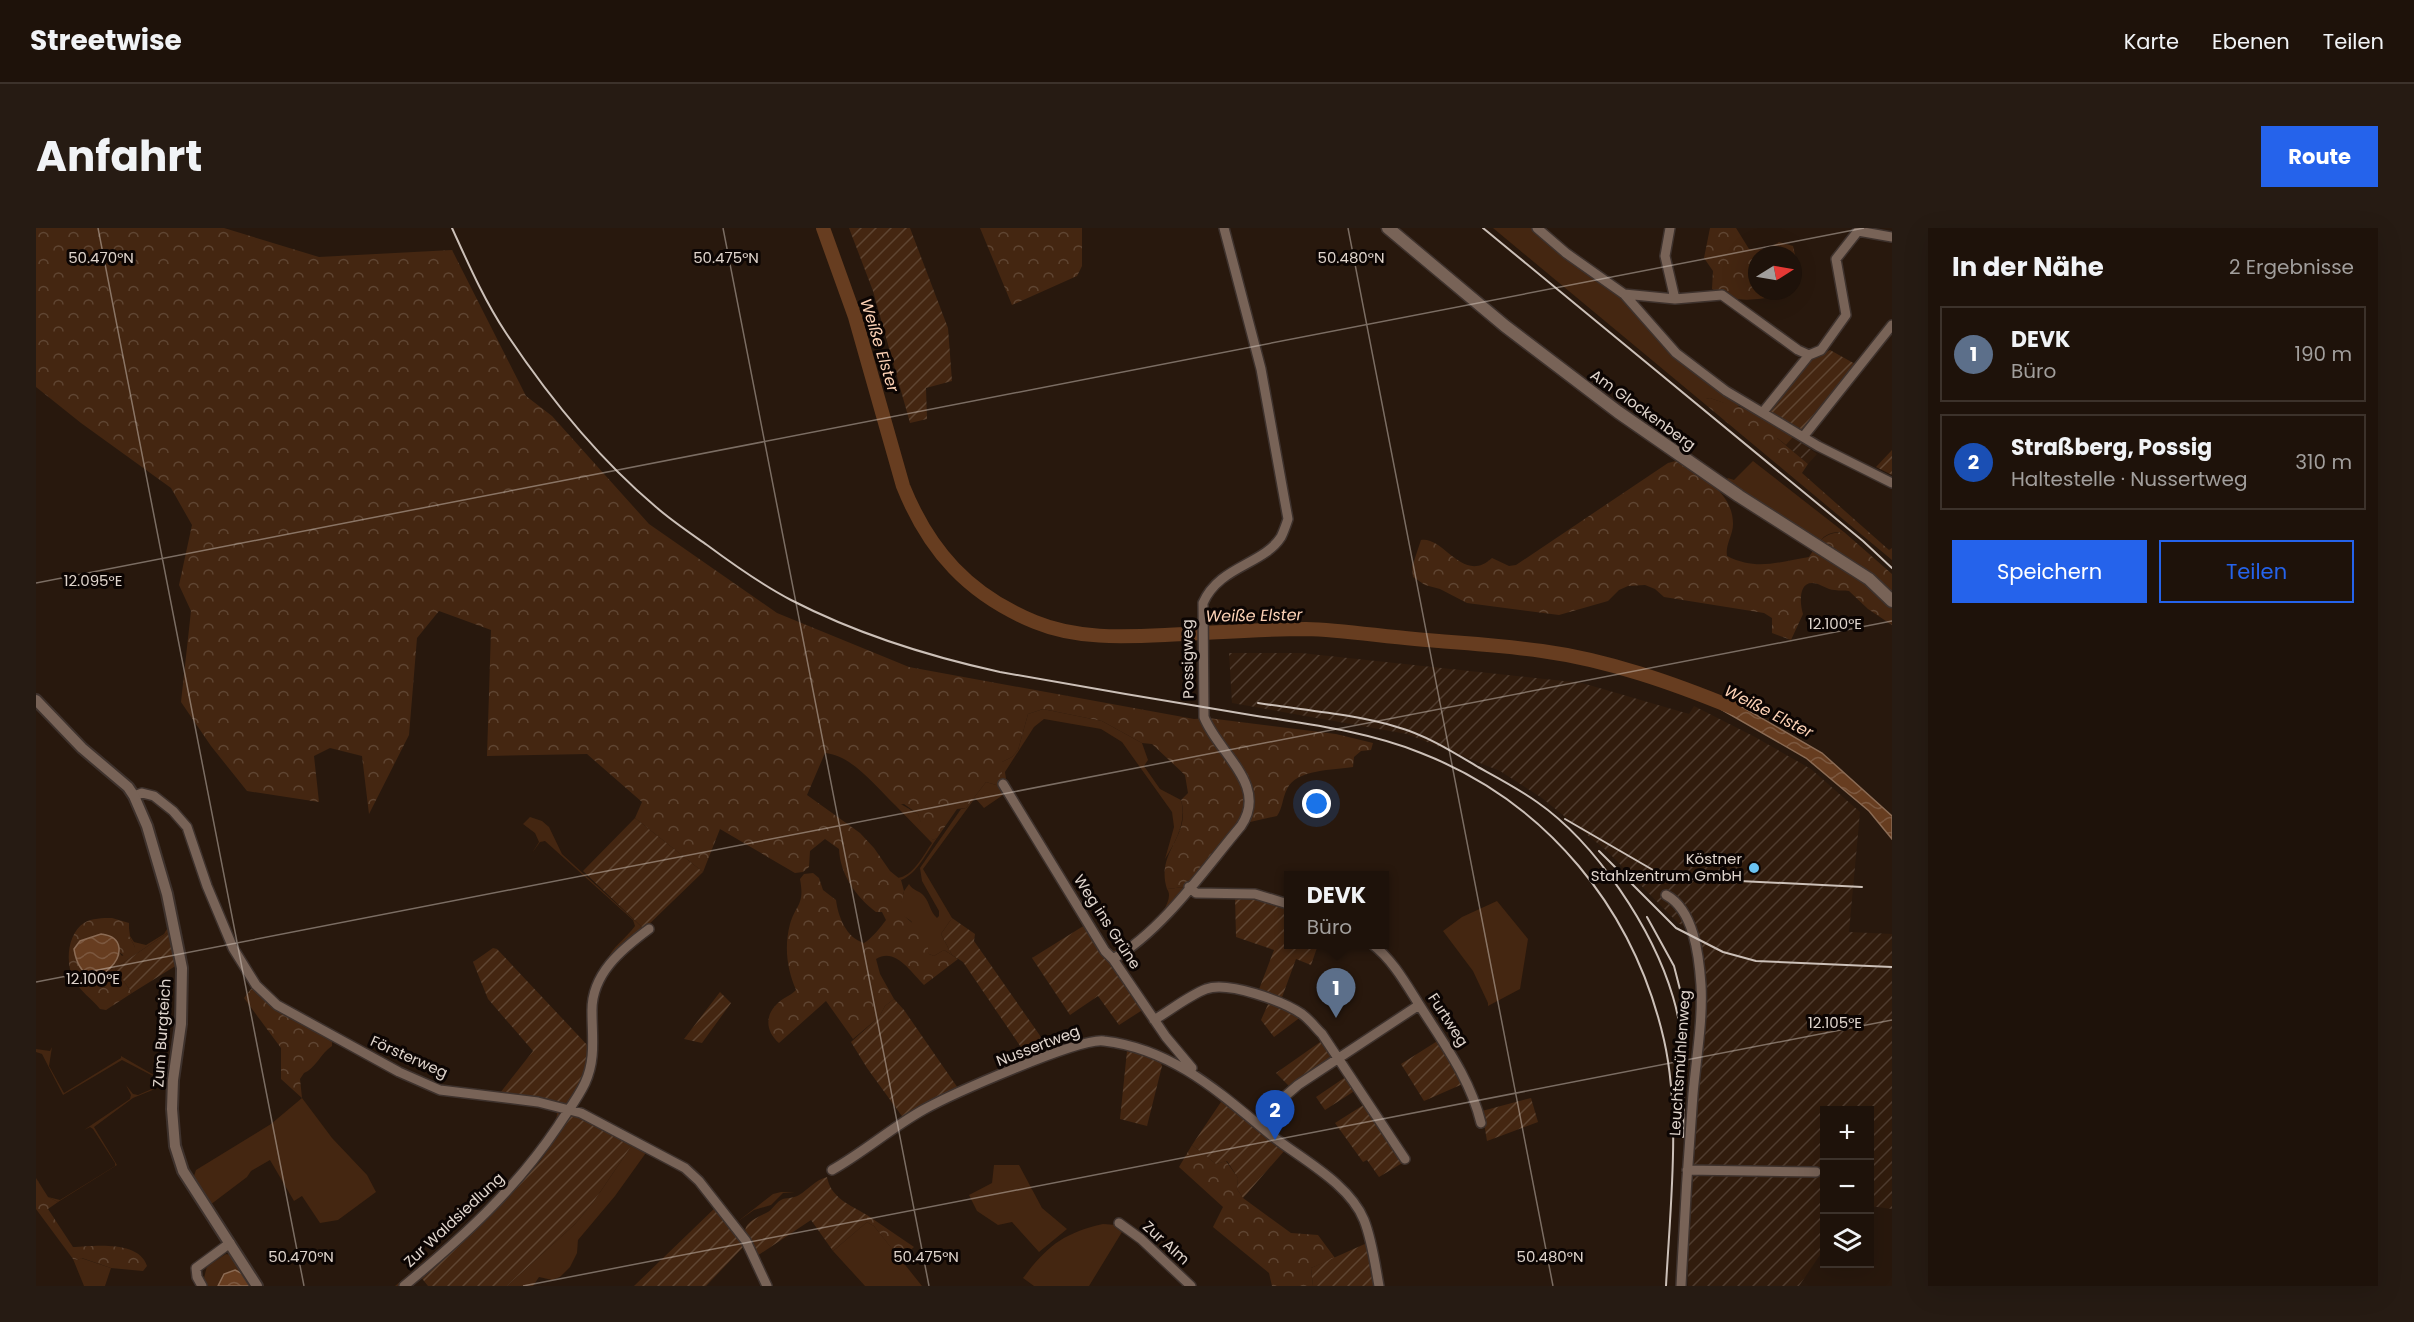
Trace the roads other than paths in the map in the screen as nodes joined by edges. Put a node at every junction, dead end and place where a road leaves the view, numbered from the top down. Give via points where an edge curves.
1 (1224, 228) edge
2 (1388, 228) edge
3 (1537, 228) edge
4 (1670, 228) edge
5 (1853, 229) edge
6 (1892, 237) edge
7 (1624, 294) junction
8 (1675, 299) junction
9 (1892, 325) edge
10 (1809, 355) junction
11 (1763, 412) junction
12 (1803, 437) junction
13 (1892, 483) edge
14 (1892, 601) edge
15 (36, 700) edge
16 (1003, 784) dead end
17 (134, 796) junction
18 (1189, 887) junction
19 (1666, 896) dead end
20 (1284, 903) edge
21 (649, 929) dead end
22 (1376, 949) edge
23 (1113, 959) junction
24 (1419, 1005) junction
25 (1154, 1020) junction
26 (1338, 1058) junction
27 (1193, 1072) junction
28 (569, 1109) junction
29 (1481, 1123) dead end
30 (1262, 1127) junction
31 (1405, 1159) dead end
32 (832, 1170) dead end
33 (1687, 1170) junction
34 (1816, 1172) dead end
35 (1119, 1223) dead end
36 (230, 1243) junction
37 (202, 1286) edge
38 (257, 1286) edge
39 (404, 1286) edge
40 (767, 1286) edge
41 (1191, 1286) edge
42 (1379, 1286) edge
43 (1681, 1286) edge

1 - 18 street, Possigweg via 1261,369 1288,519 1281,537 1272,546 1216,583 1203,603 1204,717 1245,782 1251,804 1241,826
2 - 14 main road, Am Glockenberg via 1505,326 1618,412 1869,579
3 - 7 street
4 - 8 street via 1665,256
5 - 6 street
5 - 10 street via 1836,258 1846,315 1821,350
7 - 8 street
7 - 11 street via 1676,353 1726,392
8 - 10 street via 1726,296
9 - 12 street
10 - 11 street
11 - 12 street
12 - 13 street
15 - 17 street, Zum Burgteich
16 - 23 street, Weg ins Grüne via 1083,917
17 - 28 street, Försterweg via 154,796 187,827 233,948 256,985 277,1005 440,1090
17 - 36 street, Zum Burgteich via 157,856 182,968 181,1024 173,1080 175,1146 183,1171
18 - 20 street via 1196,892 1255,894
18 - 23 street, Possigweg via 1133,948
19 - 33 street, Leuchtsmühlenweg via 1677,901 1691,932 1701,987
21 - 28 street, Zur Waldsiedlung via 614,956 594,994 591,1066
22 - 24 street, Furtweg
23 - 25 street, Weg ins Grüne
24 - 26 street
24 - 29 street, Furtweg via 1468,1082
25 - 26 street via 1203,990 1233,987 1305,1016
25 - 27 street, Weg ins Grüne
26 - 30 street via 1283,1098
26 - 31 street
27 - 30 street, Nussertweg
27 - 32 street, Nussertweg via 1119,1044 1089,1042 923,1110
28 - 39 street, Zur Waldsiedlung via 509,1191
28 - 40 street, Försterweg via 685,1168 747,1241
30 - 42 street, Nussertweg via 1343,1189 1355,1204 1366,1227
33 - 34 street
33 - 43 street, Leuchtsmühlenweg
35 - 41 street, Zur Alm
36 - 37 street via 196,1268
36 - 38 street, Zum Burgteich

